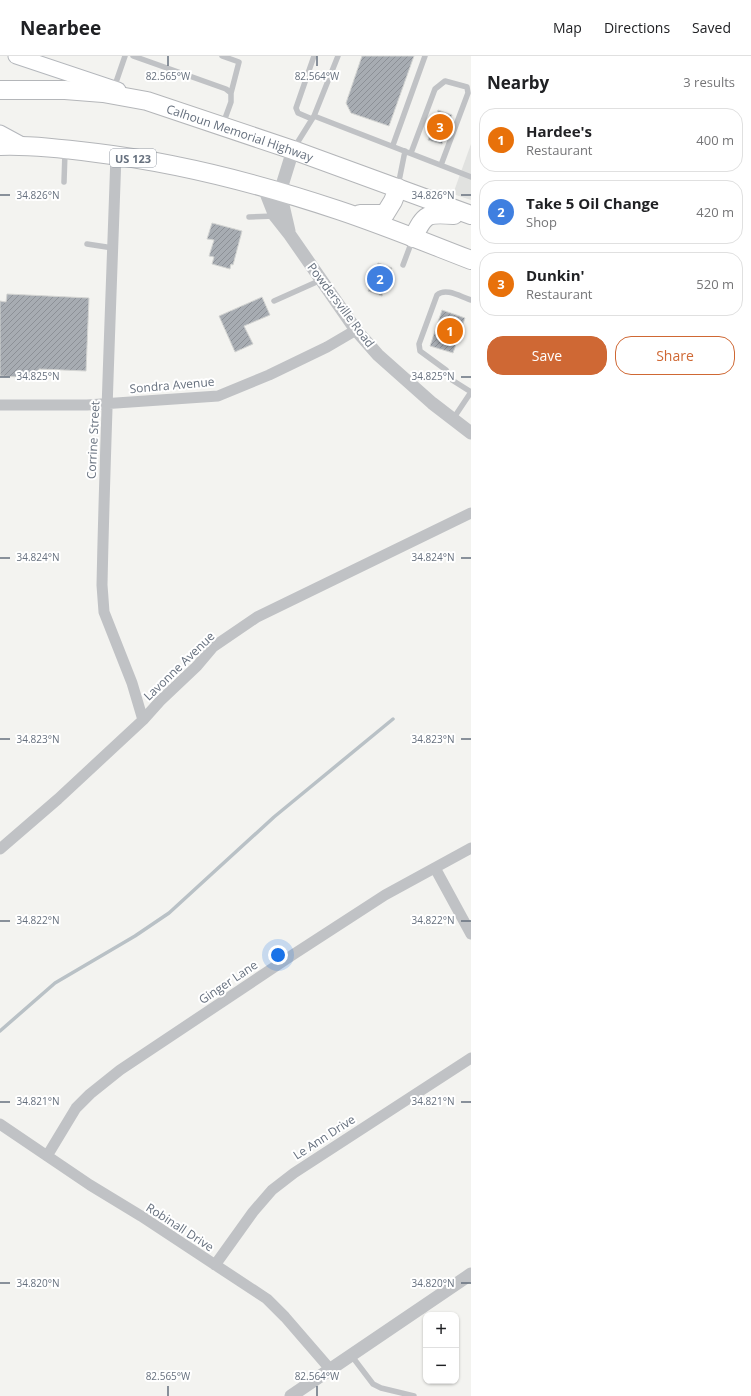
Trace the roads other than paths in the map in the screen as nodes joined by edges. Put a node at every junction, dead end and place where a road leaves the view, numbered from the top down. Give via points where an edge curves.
1 (16, 56) edge
2 (125, 56) edge
3 (133, 56) edge
4 (222, 56) edge
5 (314, 56) edge
6 (338, 56) edge
7 (425, 56) edge
8 (114, 89) junction
9 (0, 90) edge
10 (231, 93) junction
11 (147, 101) junction
12 (313, 117) junction
13 (222, 126) junction
14 (0, 133) edge
15 (0, 146) edge
16 (24, 146) junction
17 (393, 146) junction
18 (66, 149) junction
19 (293, 150) junction
20 (408, 152) junction
21 (116, 156) junction
22 (441, 165) junction
23 (471, 177) edge
24 (64, 182) dead end
25 (398, 188) junction
26 (272, 190) junction
27 (350, 215) junction
28 (471, 215) edge
29 (275, 216) junction
30 (249, 217) dead end
31 (290, 234) junction
32 (413, 238) junction
33 (87, 244) dead end
34 (113, 248) junction
35 (471, 260) edge
36 (403, 265) dead end
37 (321, 280) junction
38 (471, 300) edge
39 (274, 301) dead end
40 (356, 330) junction
41 (471, 392) edge
42 (108, 404) junction
43 (0, 405) edge
44 (453, 419) junction
45 (471, 433) edge
46 (471, 513) edge
47 (143, 720) junction
48 (471, 848) edge
49 (0, 849) edge
50 (435, 868) junction
51 (471, 934) edge
52 (471, 1058) edge
53 (0, 1124) edge
54 (47, 1156) junction
55 (215, 1265) junction
56 (471, 1274) edge
57 (351, 1355) junction
58 (330, 1369) junction
59 (293, 1396) edge
60 (414, 1396) edge

1 - 8 main road
2 - 8 lane
3 - 10 lane
4 - 10 lane via 239,62
5 - 12 lane via 296,108 298,113
6 - 12 lane
7 - 17 lane
8 - 11 main road
9 - 11 highway, Calhoun Memorial Highway via 65,90 103,93
10 - 13 lane via 231,102
11 - 13 highway, Calhoun Memorial Highway
12 - 17 lane
12 - 19 lane
13 - 19 highway, Calhoun Memorial Highway
14 - 16 main road
15 - 16 highway, US 123
16 - 18 highway, US 123
17 - 20 lane
18 - 21 highway, US 123
18 - 24 lane
19 - 25 highway, Calhoun Memorial Highway
19 - 26 street
20 - 22 lane
20 - 22 lane via 435,89 445,82 462,84 467,87 468,93
20 - 25 lane
21 - 26 highway, US 123 via 187,168
21 - 34 street, Corrine Street
22 - 23 lane
25 - 27 highway via 385,214
25 - 28 highway, Calhoun Memorial Highway
26 - 27 highway, US 123
26 - 29 street, Powdersville Road
26 - 31 street, Powdersville Road
27 - 32 highway, US 123
28 - 32 highway via 426,216
29 - 30 lane
29 - 31 street, Powdersville Road
31 - 37 street, Powdersville Road
32 - 35 highway, US 123
32 - 36 lane
33 - 34 lane
34 - 42 street, Corrine Street
37 - 39 lane
37 - 40 street, Powdersville Road
38 - 41 lane via 447,292 437,295 419,344 420,351 446,370 452,380
40 - 42 street, Sondra Avenue via 269,375 218,396
40 - 44 street, Powdersville Road via 378,355
41 - 44 lane
42 - 43 street, Sondra Avenue
42 - 47 street, Corrine Street via 102,577 104,612 132,683
44 - 45 street, Powdersville Road
46 - 47 street, Lavonne Avenue via 257,617 213,647
47 - 49 street, Lavonne Avenue
48 - 50 street, Ginger Lane
50 - 51 street
50 - 54 street, Ginger Lane via 385,895 300,949 117,1072 76,1108
52 - 55 street, Le Ann Drive via 300,1168 272,1190
53 - 54 street, Robinall Drive
54 - 55 street, Robinall Drive
55 - 58 street, Robinall Drive via 267,1299
56 - 57 street
57 - 58 street
57 - 60 lane via 373,1384
58 - 59 street

